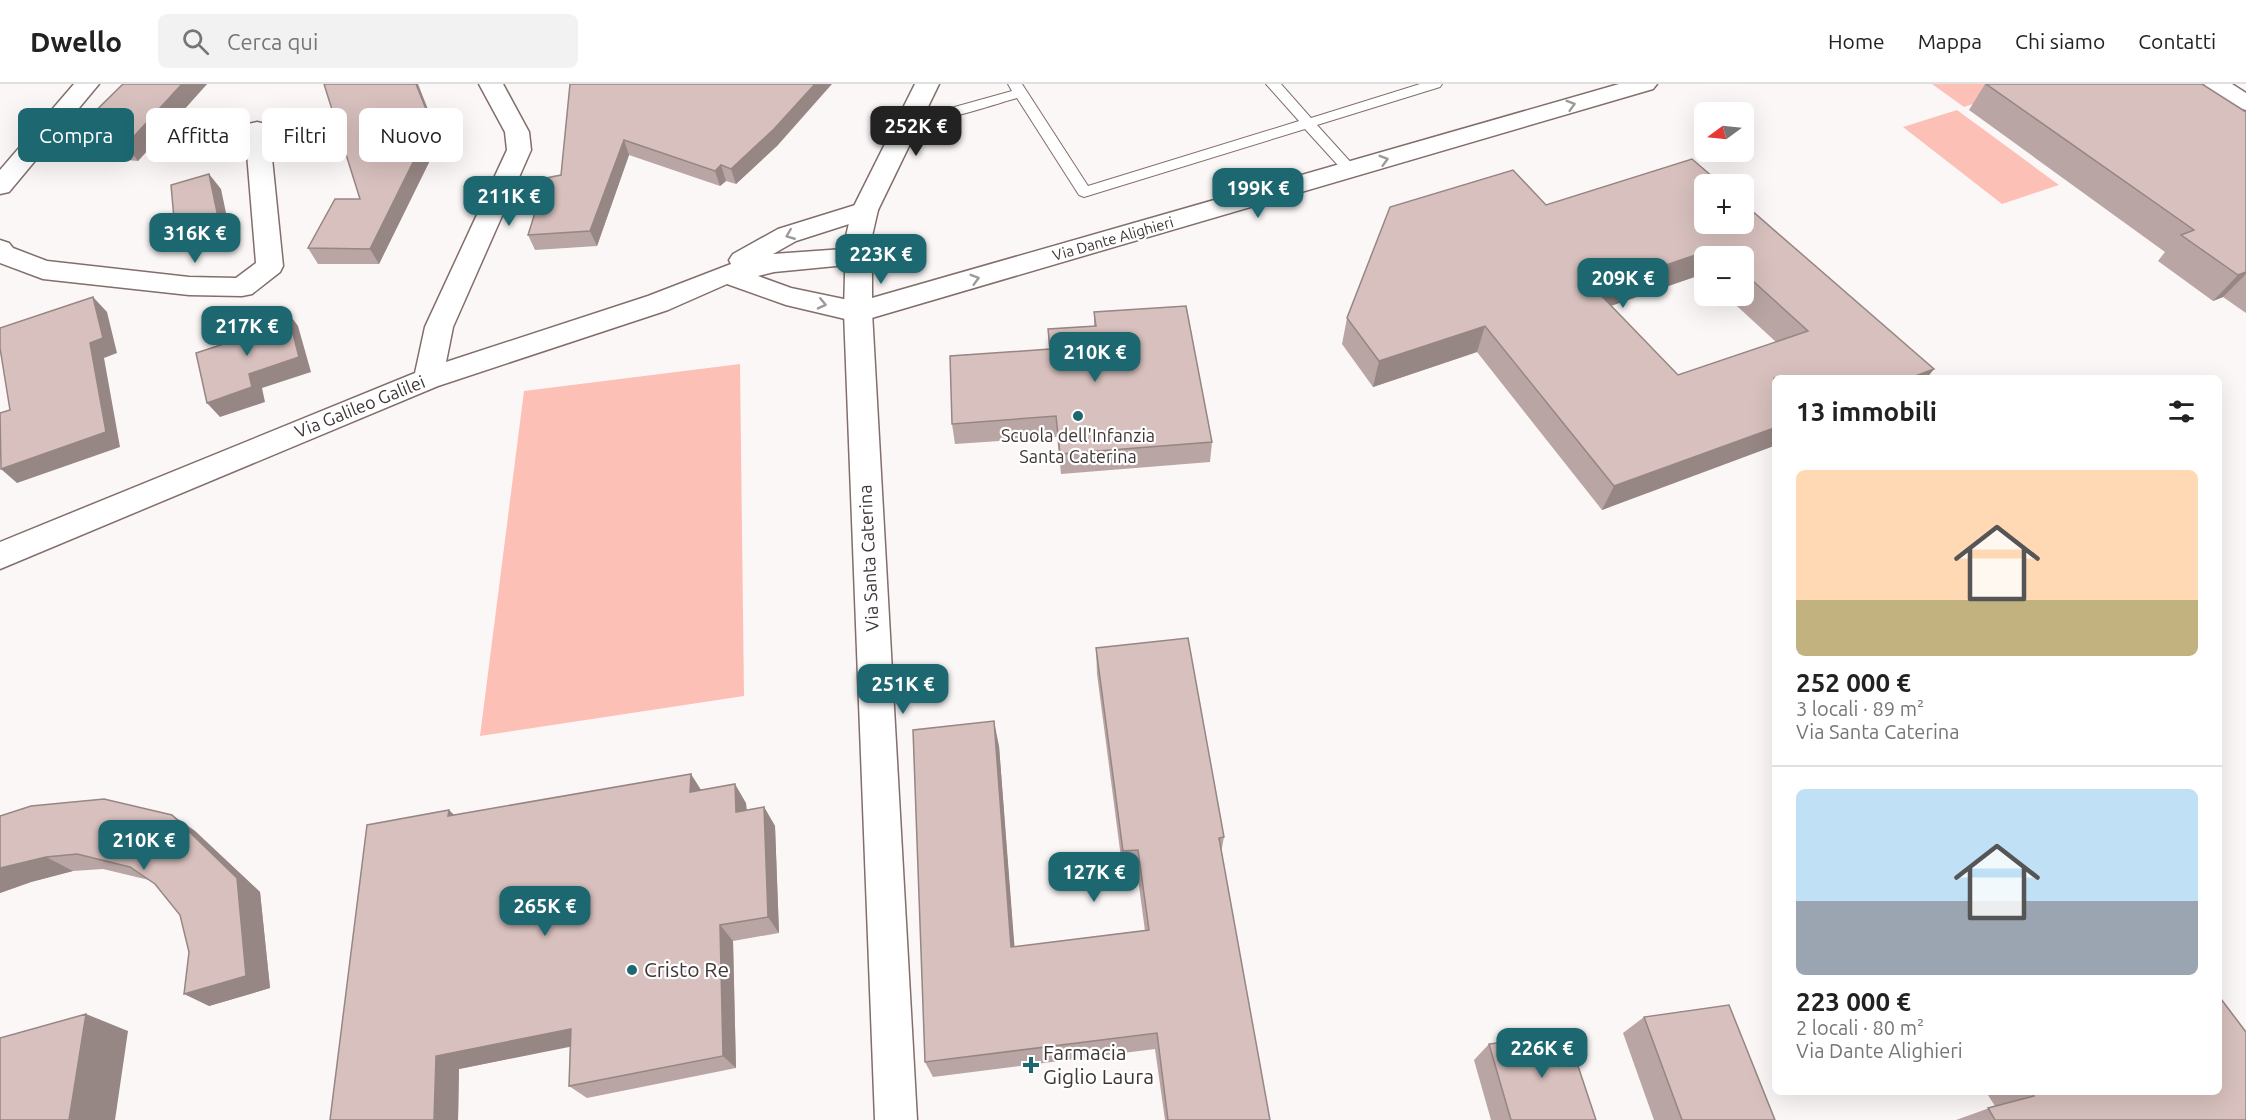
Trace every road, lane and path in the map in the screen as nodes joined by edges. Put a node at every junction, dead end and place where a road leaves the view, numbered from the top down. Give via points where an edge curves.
1 (87, 84) edge
2 (491, 84) edge
3 (927, 84) edge
4 (1273, 84) edge
5 (1435, 84) edge
6 (1645, 84) edge
7 (2217, 84) edge
8 (1018, 88) edge
9 (2246, 103) edge
10 (911, 120) junction
11 (1308, 123) junction
12 (257, 129) dead end
13 (1350, 170) junction
14 (0, 186) edge
15 (865, 210) junction
16 (0, 249) edge
17 (858, 257) junction
18 (726, 274) junction
19 (858, 312) junction
20 (428, 379) junction
21 (0, 556) edge
22 (896, 1120) edge

1 - 14 street
2 - 20 street via 516,132 519,150 439,327
3 - 10 street, Via Santa Caterina
4 - 11 lane
5 - 11 lane
13 -> 6 street, Via Dante Alighieri
7 - 9 street
8 - 10 lane via 934,117
8 - 11 lane via 1084,192
10 - 15 street, Via Santa Caterina
11 - 13 lane
12 - 16 street via 270,266 242,286 189,286 43,270 2,254
19 -> 13 street, Via Dante Alighieri
15 - 17 street, Via Santa Caterina via 858,236
15 -> 18 street, Via Galileo Galilei via 788,235 747,255
17 - 18 street, Via Galileo Galilei via 774,262
17 - 19 street, Via Santa Caterina
18 -> 19 street via 786,296
18 - 20 street, Via Galileo Galilei via 658,303
19 - 22 street, Via Santa Caterina
20 - 21 street, Via Galileo Galilei

